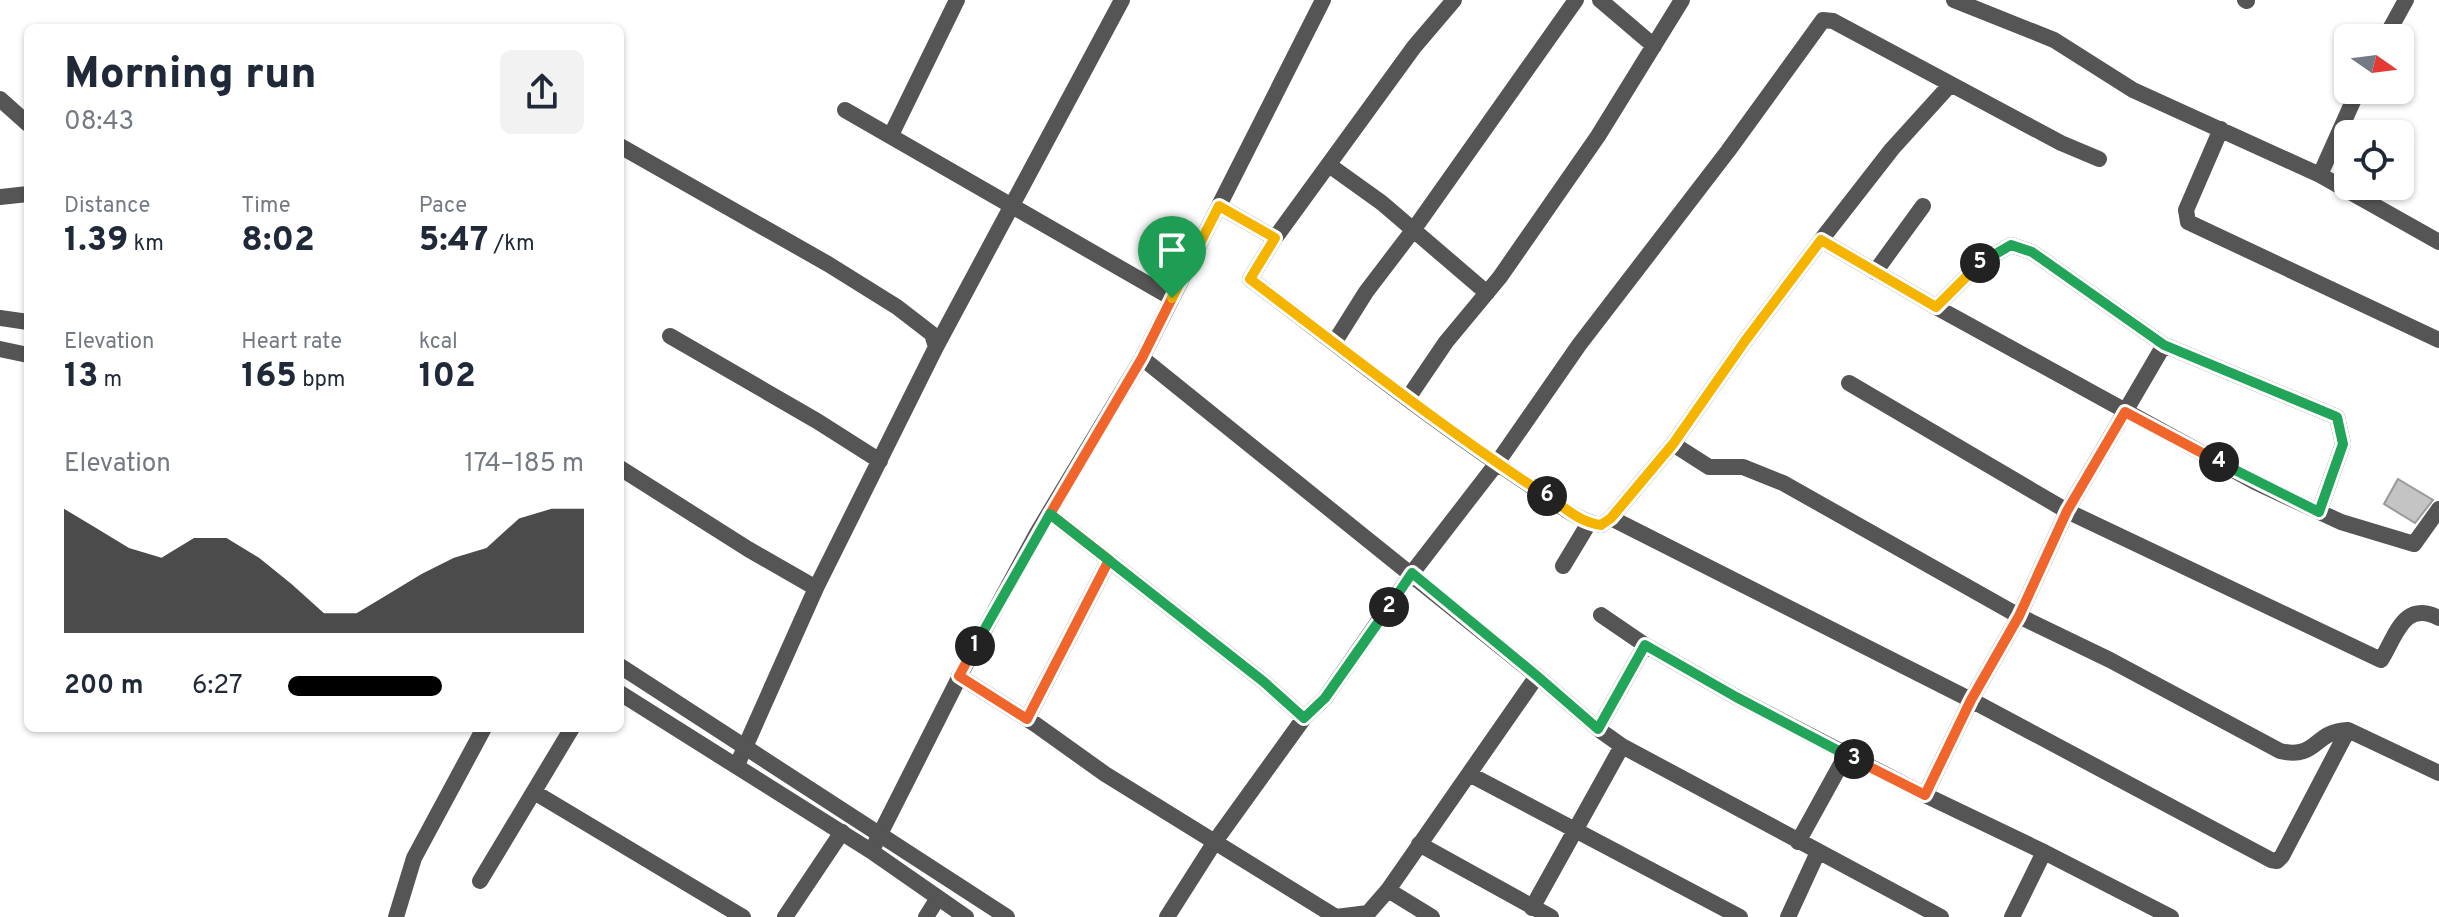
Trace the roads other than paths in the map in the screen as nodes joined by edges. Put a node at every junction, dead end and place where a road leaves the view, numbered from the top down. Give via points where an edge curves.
1 (957, 0) edge
2 (1122, 0) edge
3 (1323, 0) edge
4 (1454, 0) edge
5 (1576, 0) edge
6 (1600, 0) edge
7 (1682, 0) edge
8 (1954, 0) edge
9 (2406, 0) edge
10 (2393, 24) edge
11 (1654, 46) junction
12 (1950, 85) junction
13 (0, 99) edge
14 (2352, 104) edge
15 (845, 110) dead end
16 (24, 120) edge
17 (2221, 129) junction
18 (891, 135) junction
19 (624, 148) edge
20 (2099, 159) dead end
21 (1329, 165) junction
22 (2320, 175) junction
23 (24, 194) edge
24 (0, 197) edge
25 (1011, 206) junction
26 (1219, 206) junction
27 (1923, 206) dead end
28 (1414, 229) junction
29 (1275, 238) junction
30 (1821, 240) junction
31 (2439, 242) edge
32 (1875, 272) junction
33 (1487, 293) junction
34 (1172, 298) junction
35 (1936, 307) junction
36 (0, 318) edge
37 (24, 321) edge
38 (670, 336) dead end
39 (2439, 340) edge
40 (1334, 343) junction
41 (2164, 345) junction
42 (936, 347) junction
43 (0, 349) edge
44 (24, 354) edge
45 (1142, 358) junction
46 (1849, 383) dead end
47 (1408, 398) junction
48 (2125, 412) junction
49 (1673, 444) junction
50 (880, 461) junction
51 (1497, 463) junction
52 (624, 471) edge
53 (2439, 509) edge
54 (2067, 511) junction
55 (2319, 512) junction
56 (1050, 514) junction
57 (1611, 518) junction
58 (1589, 523) junction
59 (1109, 560) junction
60 (1563, 566) dead end
61 (1412, 573) junction
62 (816, 588) junction
63 (1601, 615) dead end
64 (2019, 616) junction
65 (2439, 618) edge
66 (1645, 645) junction
67 (624, 669) edge
68 (959, 676) junction
69 (1537, 676) junction
70 (624, 695) edge
71 (1971, 700) junction
72 (1304, 718) junction
73 (1027, 719) junction
74 (1598, 729) junction
75 (2348, 730) junction
76 (482, 732) edge
77 (570, 732) edge
78 (746, 745) junction
79 (1622, 746) junction
80 (1846, 755) junction
81 (737, 765) junction
82 (2439, 773) edge
83 (1469, 774) junction
84 (534, 792) junction
85 (1925, 795) junction
86 (1574, 831) junction
87 (842, 832) junction
88 (879, 835) junction
89 (1216, 840) junction
90 (1798, 842) junction
91 (1419, 844) junction
92 (871, 851) junction
93 (1818, 852) junction
94 (2044, 852) junction
95 (480, 881) dead end
96 (1388, 890) junction
97 (938, 898) junction
98 (1532, 908) junction
99 (396, 917) edge
100 (743, 917) edge
101 (785, 917) edge
102 (926, 917) edge
103 (966, 917) edge
104 (1007, 917) edge
105 (1167, 917) edge
106 (1432, 917) edge
107 (1551, 917) edge
108 (1740, 917) edge
109 (1788, 917) edge
110 (1941, 917) edge
111 (2012, 917) edge
112 (2171, 917) edge

1 - 18 street
2 - 25 street
3 - 26 street
4 - 21 street
5 - 28 street
6 - 11 street
7 - 11 street
8 - 17 street via 2054,40 2133,90
9 - 10 street
11 - 33 street via 1598,136
12 - 20 street
12 - 30 street
12 - 51 street via 1823,20
13 - 16 street
14 - 22 street
15 - 18 street
17 - 22 street
17 - 39 street via 2186,210 2188,222
18 - 25 street
19 - 42 street via 897,307 932,334
21 - 28 street
21 - 29 street
22 - 31 street
23 - 24 street
25 - 34 street
25 - 42 street
26 - 29 street
26 - 34 street
27 - 32 street
28 - 33 street
28 - 40 street
29 - 40 street via 1250,279
30 - 32 street
30 - 49 street
32 - 35 street
33 - 47 street
34 - 45 street
35 - 41 street via 1980,263 2011,245 2032,252
35 - 48 street
36 - 37 street
38 - 50 street
40 - 47 street
41 - 48 street
41 - 55 street via 2337,417 2343,444
42 - 50 street
43 - 44 street
45 - 56 street
45 - 61 street
46 - 54 street
47 - 51 street
48 - 54 street
48 - 55 street
49 - 57 street
49 - 64 street via 1709,467 1743,467 1783,483
50 - 62 street
51 - 58 street
51 - 61 street
52 - 62 street
53 - 55 street via 2414,544
54 - 64 street
54 - 65 street via 2381,660 2413,612
56 - 59 street
56 - 68 street
57 - 58 street via 1601,525
57 - 71 street
58 - 60 street
59 - 72 street
59 - 73 street
61 - 69 street
61 - 72 street via 1325,698
62 - 78 street
63 - 66 street
64 - 71 street
64 - 75 street via 2280,751 2308,751 2332,730
66 - 74 street
66 - 80 street
67 - 78 street
68 - 73 street
68 - 88 street
69 - 74 street
69 - 83 street
70 - 81 street
71 - 75 street via 2277,861
71 - 85 street
72 - 89 street
73 - 89 street via 1105,774
74 - 79 street
75 - 82 street
76 - 99 street via 414,858
77 - 84 street
78 - 81 street
78 - 88 street
79 - 86 street
79 - 90 street
80 - 85 street
80 - 90 street
81 - 87 street
83 - 86 street
83 - 91 street
84 - 95 street
84 - 100 street
85 - 94 street
86 - 98 street
86 - 108 street
87 - 92 street
87 - 101 street
88 - 92 street
88 - 104 street
89 - 96 street via 1336,917 1368,913
89 - 105 street
90 - 93 street
91 - 96 street
91 - 98 street
92 - 97 street
93 - 109 street
93 - 110 street
94 - 111 street
94 - 112 street
96 - 106 street
97 - 102 street
97 - 103 street
98 - 107 street

